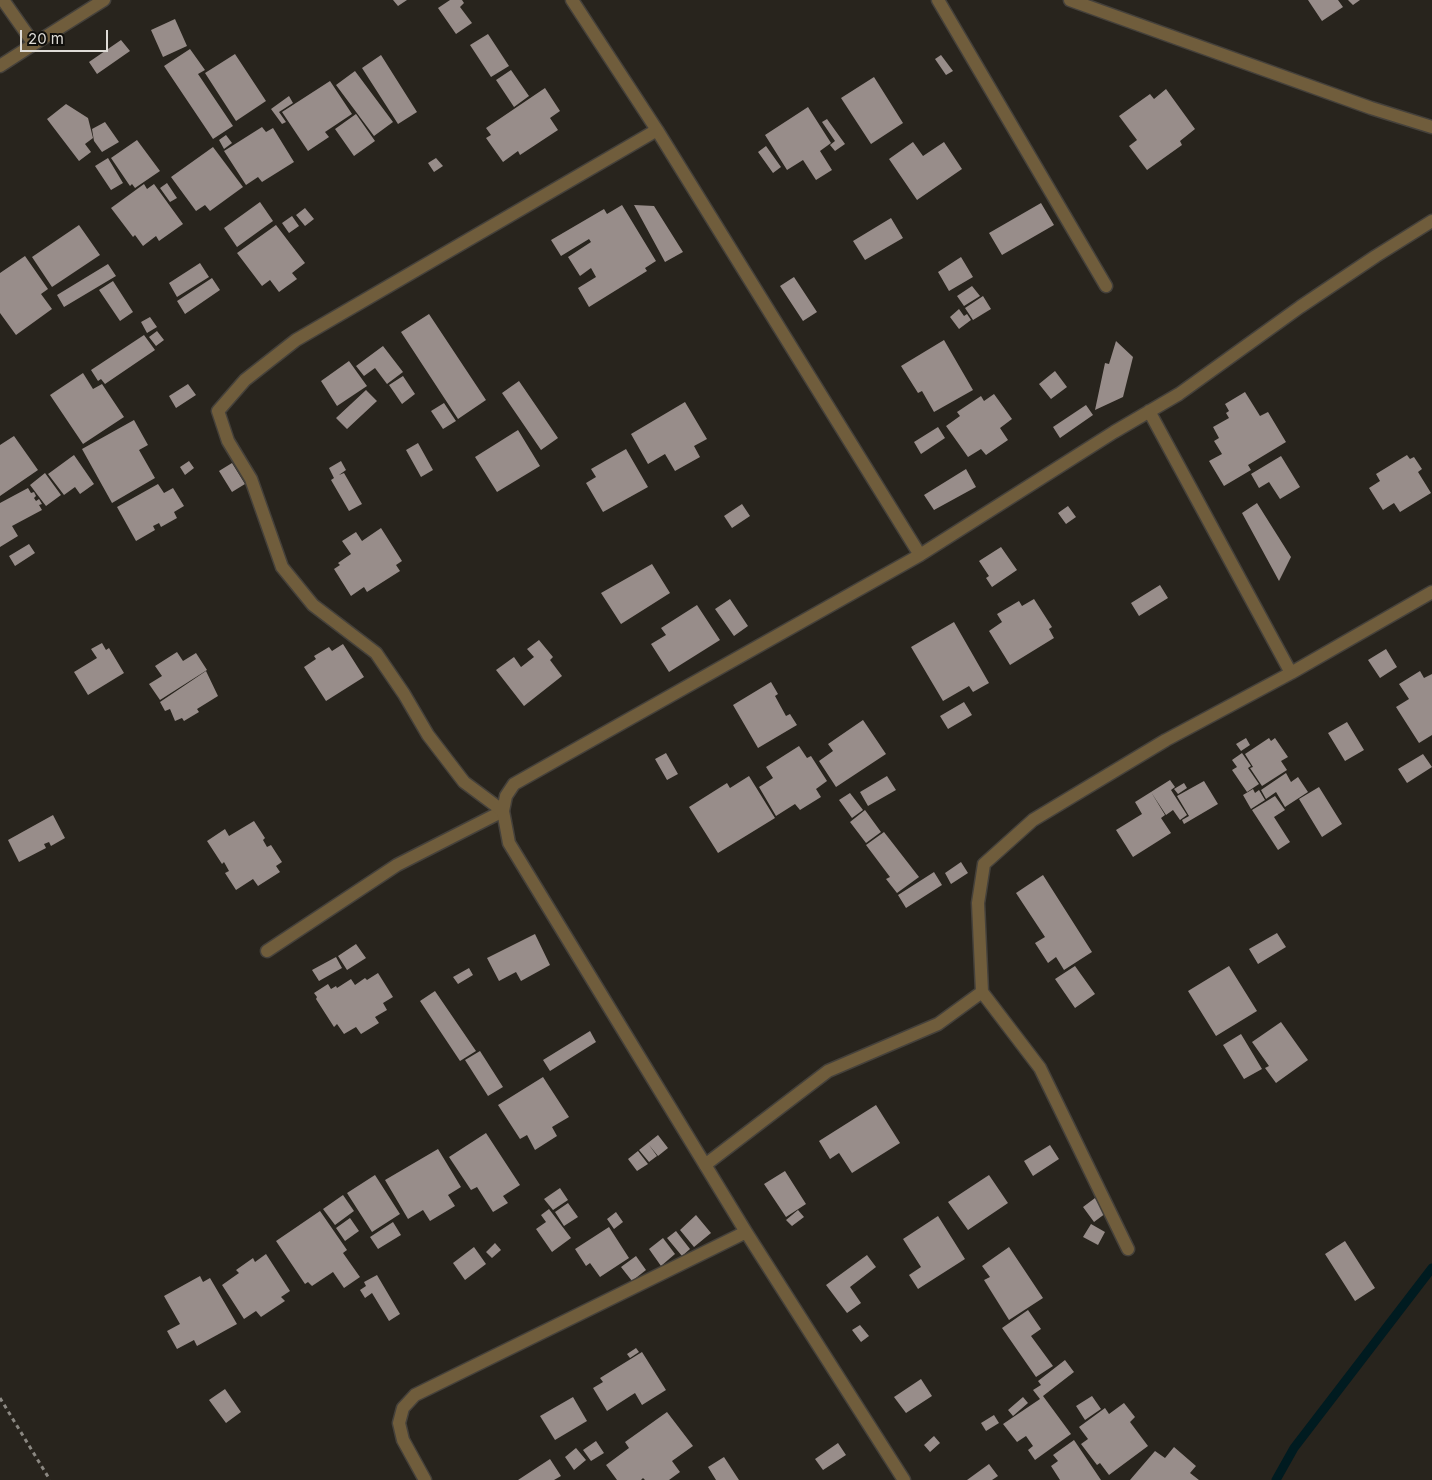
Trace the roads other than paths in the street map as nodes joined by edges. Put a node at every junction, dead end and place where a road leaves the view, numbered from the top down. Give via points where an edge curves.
1 (3, 0) edge
2 (104, 0) edge
3 (572, 0) edge
4 (938, 0) edge
5 (1070, 0) edge
6 (1085, 3) edge
7 (34, 44) junction
8 (0, 66) edge
9 (1432, 127) edge
10 (657, 130) junction
11 (1432, 221) edge
12 (1106, 286) dead end
13 (1149, 411) junction
14 (920, 555) junction
15 (1432, 592) edge
16 (1291, 673) junction
17 (503, 811) junction
18 (267, 951) dead end
19 (982, 992) junction
20 (706, 1165) junction
21 (746, 1232) junction
22 (1128, 1250) dead end
23 (425, 1480) edge
24 (904, 1480) edge

1 - 7 street
2 - 7 street
3 - 10 street
4 - 12 street
5 - 6 street
6 - 9 street via 1371,108
7 - 8 street
10 - 14 street
10 - 17 street via 296,340 246,380 218,411 228,441 251,480 282,567 313,605 376,653 428,735 464,782
11 - 13 street via 1300,307 1179,394
13 - 14 street
13 - 16 street
14 - 17 street via 514,784 506,796
15 - 16 street
16 - 19 street via 1166,740 1033,820 984,864 978,903
17 - 18 street via 396,865
17 - 20 street via 509,843
19 - 20 street via 938,1024 828,1071
19 - 22 street via 1040,1068
20 - 21 street
21 - 23 street via 415,1396 403,1408 399,1423 404,1440
21 - 24 street

